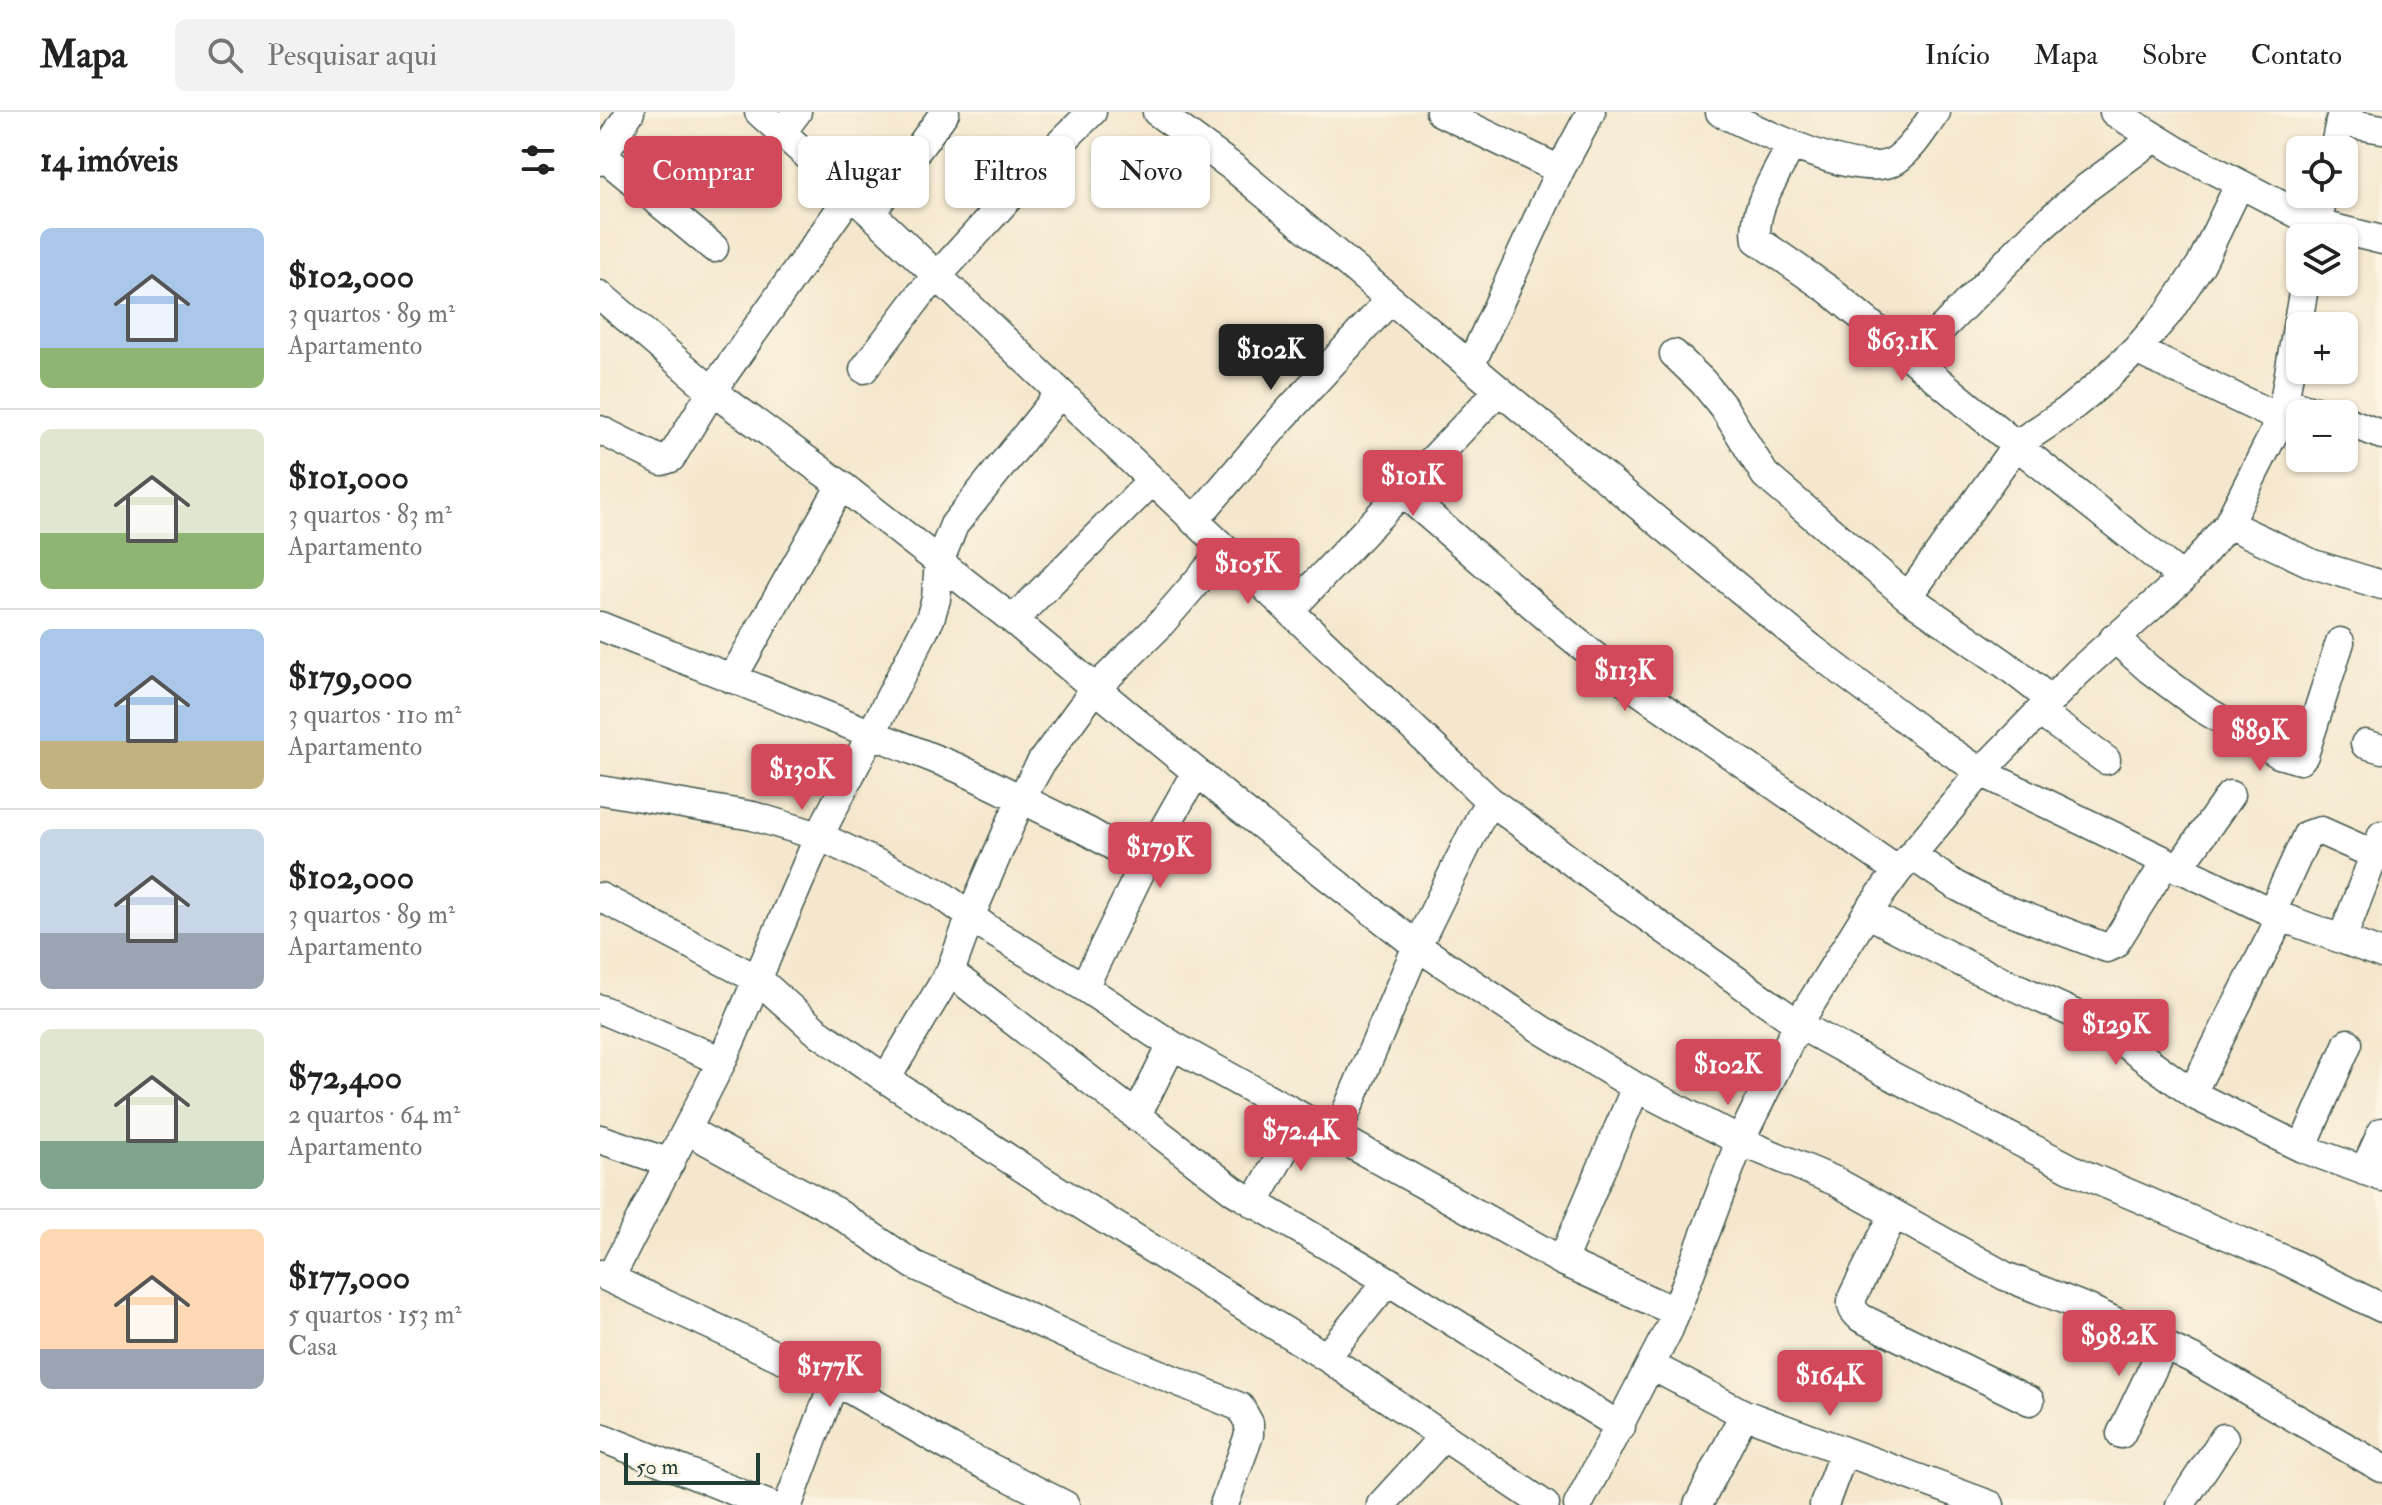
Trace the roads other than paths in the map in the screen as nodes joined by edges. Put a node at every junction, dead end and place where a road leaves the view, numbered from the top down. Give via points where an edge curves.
1 (630, 112) edge
2 (759, 112) edge
3 (945, 112) edge
4 (1092, 112) edge
5 (1157, 112) edge
6 (1591, 112) edge
7 (1720, 112) edge
8 (1936, 112) edge
9 (2114, 112) edge
10 (1445, 113) edge
11 (2341, 117) edge
12 (789, 122) edge
13 (2382, 129) edge
14 (923, 136) edge
15 (2154, 138) junction
16 (1791, 145) junction
17 (602, 158) edge
18 (1560, 170) junction
19 (2239, 185) junction
20 (858, 208) edge
21 (865, 208) edge
22 (2304, 224) edge
23 (2358, 237) edge
24 (2382, 240) edge
25 (714, 248) dead end
26 (938, 276) junction
27 (600, 295) edge
28 (2302, 296) edge
29 (1390, 300) junction
30 (2136, 350) junction
31 (1674, 354) dead end
32 (1913, 358) junction
33 (1471, 364) junction
34 (864, 369) dead end
35 (1499, 390) junction
36 (712, 391) junction
37 (1059, 394) junction
38 (2284, 410) junction
39 (2358, 426) edge
40 (600, 430) edge
41 (2382, 435) edge
42 (2016, 445) junction
43 (1152, 481) junction
44 (841, 485) junction
45 (1402, 492) junction
46 (1194, 521) junction
47 (2228, 524) junction
48 (1225, 549) junction
49 (939, 562) junction
50 (2183, 578) junction
51 (2382, 585) edge
52 (1908, 597) junction
53 (1290, 610) junction
54 (1013, 620) junction
55 (600, 626) edge
56 (2114, 638) junction
57 (2340, 642) dead end
58 (732, 679) junction
59 (1095, 689) junction
60 (2045, 706) junction
61 (872, 733) junction
62 (2106, 760) dead end
63 (1196, 772) junction
64 (1981, 772) junction
65 (600, 790) edge
66 (2230, 795) dead end
67 (1022, 797) junction
68 (1489, 800) junction
69 (819, 836) junction
70 (2378, 845) edge
71 (1904, 863) junction
72 (1144, 864) junction
73 (2172, 866) junction
74 (600, 897) edge
75 (1867, 913) junction
76 (2277, 914) junction
77 (971, 915) junction
78 (2342, 939) junction
79 (1417, 946) junction
80 (2382, 954) edge
81 (950, 972) junction
82 (759, 980) junction
83 (1084, 987) junction
84 (747, 1007) junction
85 (600, 1009) edge
86 (793, 1011) junction
87 (1798, 1024) junction
88 (2348, 1043) dead end
89 (1172, 1045) junction
90 (722, 1061) junction
91 (886, 1079) junction
92 (1636, 1087) junction
93 (2192, 1093) junction
94 (1136, 1117) junction
95 (1302, 1117) junction
96 (687, 1130) junction
97 (2382, 1132) edge
98 (1336, 1136) junction
99 (600, 1139) edge
100 (1740, 1141) junction
101 (2302, 1148) junction
102 (670, 1163) junction
103 (2373, 1174) edge
104 (1254, 1204) junction
105 (1894, 1214) junction
106 (1562, 1261) junction
107 (605, 1276) edge
108 (1388, 1281) junction
109 (2382, 1308) edge
110 (1676, 1312) junction
111 (2164, 1345) junction
112 (1326, 1357) junction
113 (1652, 1366) junction
114 (834, 1382) junction
115 (2030, 1401) dead end
116 (1744, 1414) junction
117 (1621, 1427) junction
118 (2121, 1434) dead end
119 (600, 1437) edge
120 (1443, 1437) junction
121 (2224, 1438) dead end
122 (1844, 1451) junction
123 (2382, 1468) edge
124 (1942, 1496) edge
125 (769, 1505) edge
126 (788, 1505) edge
127 (1065, 1505) edge
128 (1224, 1505) edge
129 (1381, 1505) edge
130 (1545, 1505) edge
131 (1578, 1505) edge
132 (1698, 1505) edge
133 (1824, 1505) edge
134 (1990, 1505) edge
135 (2180, 1505) edge

1 - 17 street
2 - 12 street
3 - 14 street
4 - 26 street
5 - 29 street via 1234,168
6 - 18 street
7 - 16 street
8 - 16 street via 1915,142 1881,167
9 - 15 street
10 - 18 street
11 - 13 street
15 - 19 street
15 - 32 street via 2037,231
16 - 32 street via 1761,207 1757,240
17 - 25 street
18 - 33 street
19 - 22 street
19 - 30 street via 2201,264
20 - 36 street
21 - 26 street
23 - 24 street
26 - 34 street
26 - 37 street
27 - 36 street
28 - 38 street
29 - 33 street
29 - 46 street
30 - 38 street
30 - 42 street via 2067,411
31 - 52 street via 1724,408 1765,475
32 - 42 street
33 - 35 street
35 - 45 street
35 - 64 street via 1811,648
36 - 40 street via 668,461
36 - 44 street
37 - 43 street
37 - 49 street via 954,525
38 - 47 street
39 - 41 street
42 - 50 street
42 - 52 street
43 - 46 street
43 - 54 street
44 - 49 street
44 - 58 street
45 - 53 street
45 - 71 street via 1629,684
46 - 48 street
47 - 50 street
47 - 51 street via 2313,564
48 - 53 street
48 - 59 street
49 - 54 street
49 - 61 street via 934,609
50 - 56 street
52 - 60 street via 2006,665
53 - 68 street
54 - 59 street
55 - 58 street
56 - 57 street via 2200,707 2279,754 2300,760
56 - 60 street
58 - 61 street
59 - 63 street
59 - 67 street
60 - 62 street
60 - 64 street
61 - 67 street
61 - 69 street
63 - 72 street
63 - 79 street
64 - 71 street
64 - 73 street
65 - 69 street via 753,816
66 - 73 street
67 - 72 street
67 - 77 street
68 - 79 street
68 - 87 street
69 - 77 street via 939,893
69 - 82 street
70 - 76 street via 2321,831 2307,835
70 - 78 street
71 - 73 street via 1989,903 2107,948
71 - 75 street
72 - 83 street
73 - 76 street
74 - 82 street
75 - 87 street
75 - 93 street via 2099,1025
76 - 78 street
76 - 93 street
77 - 81 street
77 - 83 street
78 - 80 street
79 - 92 street
79 - 98 street
81 - 91 street
81 - 94 street
82 - 84 street
82 - 86 street
83 - 89 street
84 - 86 street
84 - 90 street
85 - 90 street
86 - 91 street
87 - 100 street
87 - 109 street via 2078,1172 2272,1254
88 - 101 street
89 - 94 street
89 - 95 street
90 - 96 street
91 - 112 street
92 - 100 street
92 - 106 street
93 - 101 street
94 - 104 street
95 - 98 street
95 - 104 street
96 - 102 street
96 - 128 street via 833,1210 914,1265 1240,1407 1249,1435
97 - 103 street
98 - 106 street
99 - 102 street
100 - 105 street via 1835,1181
100 - 110 street
101 - 103 street
102 - 107 street
104 - 108 street
105 - 111 street via 2005,1276
105 - 115 street via 1853,1296 1853,1311
106 - 110 street
107 - 114 street
108 - 112 street
108 - 117 street
110 - 113 street
111 - 118 street
111 - 123 street
112 - 120 street
113 - 116 street
113 - 117 street
114 - 126 street
114 - 127 street
116 - 122 street
116 - 132 street
117 - 131 street
119 - 125 street
120 - 129 street
120 - 130 street
121 - 135 street
122 - 124 street
122 - 133 street
124 - 134 street

